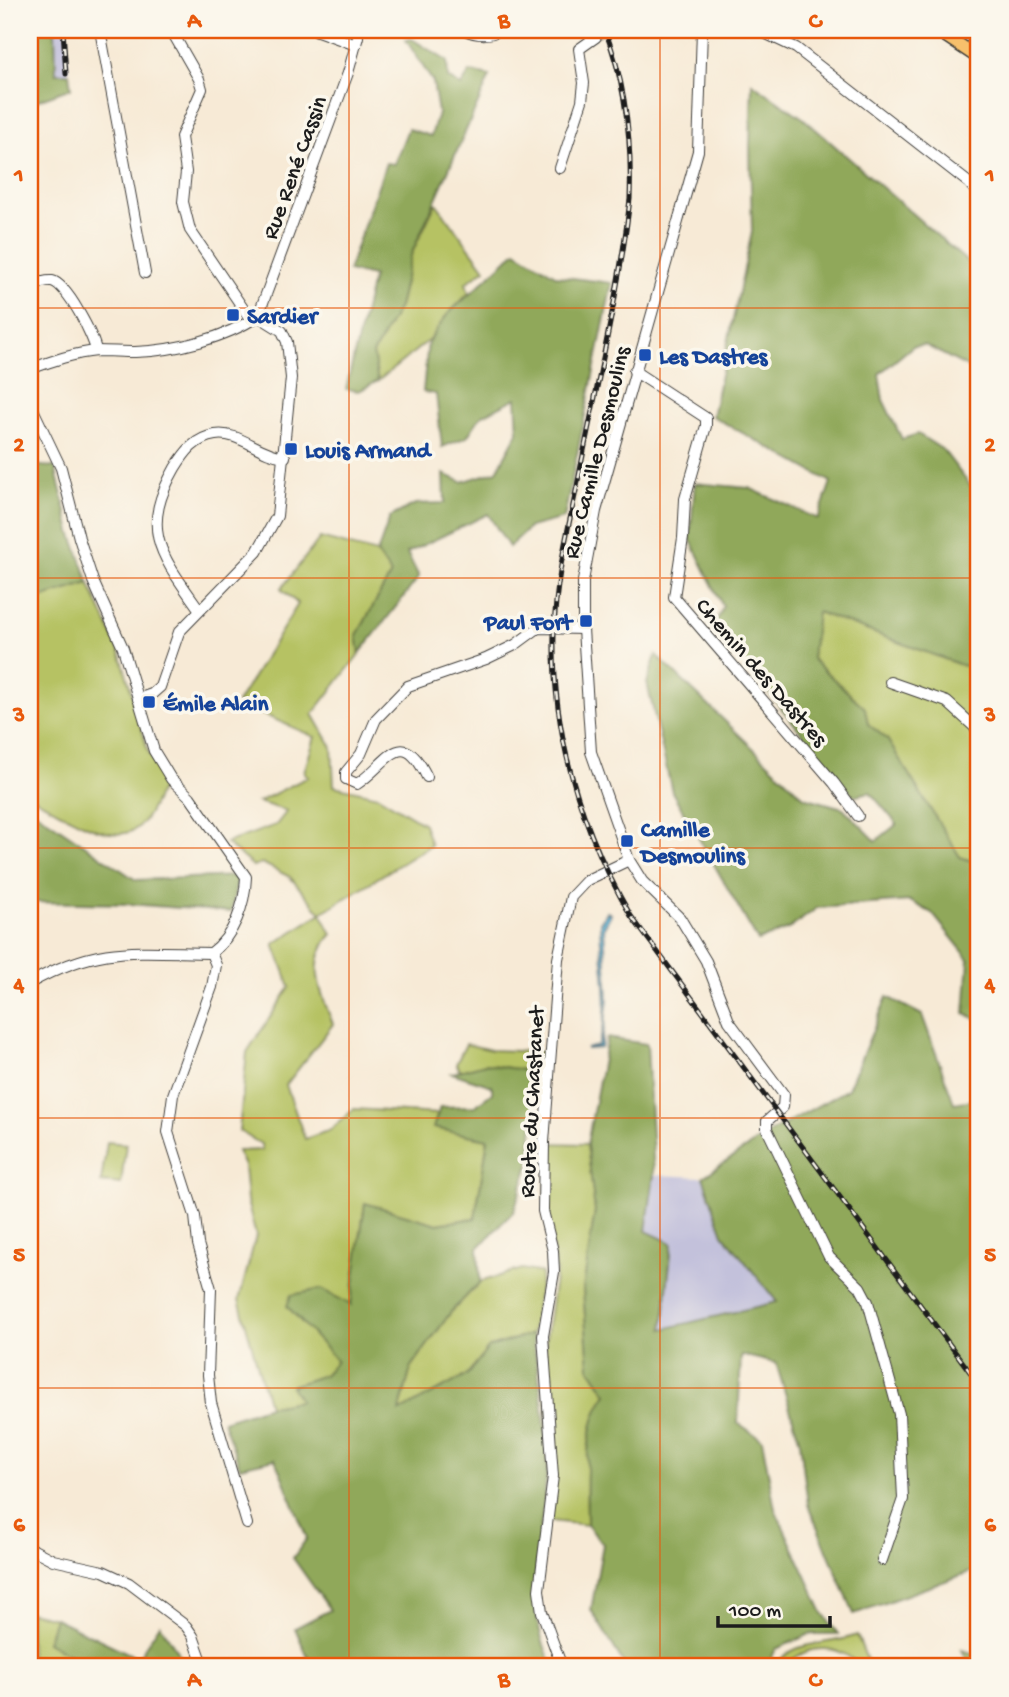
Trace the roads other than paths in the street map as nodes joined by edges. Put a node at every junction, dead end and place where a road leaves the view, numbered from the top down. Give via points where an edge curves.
1 (100, 30) edge
2 (171, 30) edge
3 (315, 30) edge
4 (357, 30) edge
5 (465, 30) edge
6 (500, 30) edge
7 (702, 30) edge
8 (758, 30) edge
9 (937, 30) edge
10 (596, 37) dead end
11 (356, 45) junction
12 (979, 58) edge
13 (560, 168) dead end
14 (979, 195) edge
15 (145, 273) dead end
16 (30, 287) edge
17 (254, 318) junction
18 (96, 351) junction
19 (30, 369) edge
20 (634, 371) junction
21 (30, 403) edge
22 (285, 457) junction
23 (199, 609) junction
24 (583, 629) junction
25 (890, 681) dead end
26 (138, 699) junction
27 (979, 731) edge
28 (428, 777) dead end
29 (858, 816) dead end
30 (629, 860) junction
31 (211, 953) junction
32 (30, 983) edge
33 (247, 1524) dead end
34 (30, 1548) edge
35 (882, 1560) dead end
36 (204, 1667) edge
37 (562, 1667) edge

1 - 15 street
2 - 17 street via 202,89 181,137 186,172 183,202 190,230
3 - 11 street
4 - 11 street, Rue René Cassin
5 - 6 street via 493,34
7 - 20 street, Rue Camille Desmoulins via 698,151
8 - 14 street via 796,48
9 - 12 main road
10 - 13 street via 579,49 582,101
11 - 17 street, Rue René Cassin
16 - 18 street via 48,281 58,284 94,338
17 - 18 street via 179,346
17 - 22 street via 282,331 287,342 291,377
18 - 19 street
20 - 24 street, Rue Camille Desmoulins via 592,527 583,581
20 - 29 street, Chemin des Dastres via 706,418 685,499 674,597
21 - 26 street via 61,468 82,549 123,648
22 - 23 street via 281,498 270,531 257,552
22 - 23 street via 264,454 230,435 204,437 184,453 162,492 156,515 160,544 172,571
23 - 26 street via 179,632 160,687
24 - 28 street via 538,628 486,659 408,686 376,719 361,754 346,772 346,779 357,784 382,761 403,750 418,757
24 - 30 street, Rue Camille Desmoulins via 591,752
25 - 27 street via 947,702
26 - 31 street via 147,737 159,760 246,877 237,920
30 - 35 street, Rue Camille Desmoulins via 642,881 680,918 706,961 729,1021 784,1094 783,1107 767,1121 767,1129 830,1257 860,1287 868,1302 900,1414 903,1499
30 - 37 street, Route du Chastanet via 587,880 571,897 558,958 543,1211 554,1272 543,1336 553,1476 539,1590
31 - 32 street via 114,951 76,960
31 - 33 street via 216,965 212,987 173,1095 168,1132 195,1216 211,1289 211,1403
34 - 36 street via 53,1560 103,1571 129,1583 186,1626

